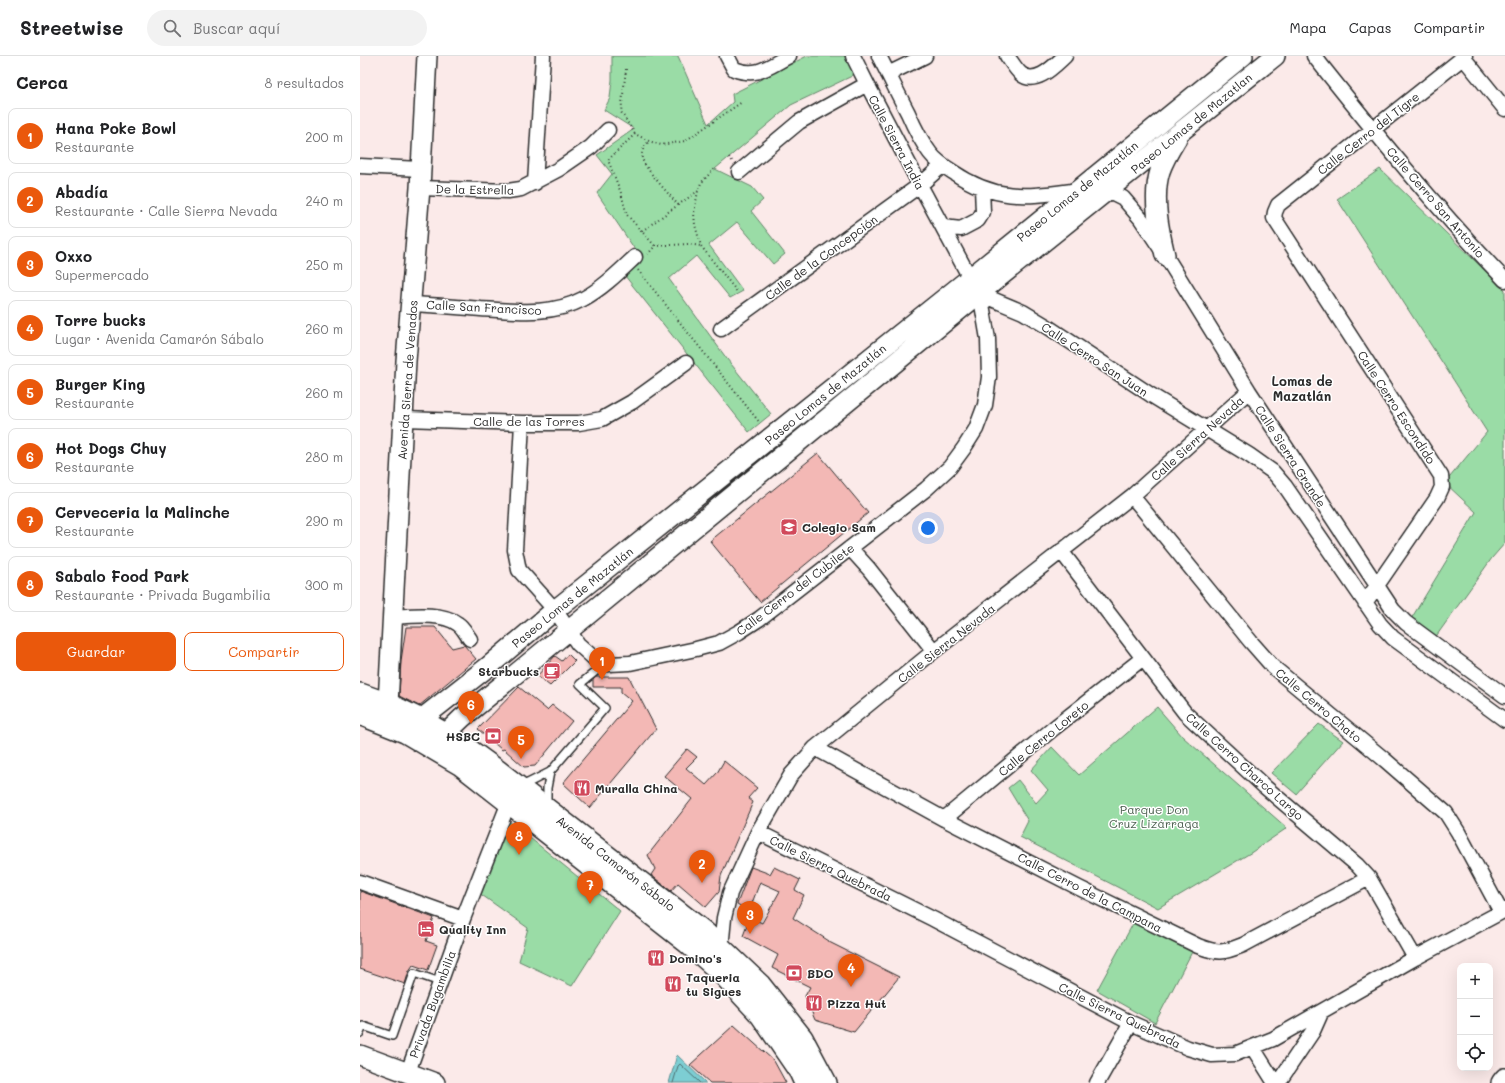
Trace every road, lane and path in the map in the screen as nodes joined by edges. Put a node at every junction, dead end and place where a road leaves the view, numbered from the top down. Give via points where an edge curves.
1 (427, 56) edge
2 (543, 56) edge
3 (727, 56) edge
4 (789, 56) edge
5 (853, 56) edge
6 (879, 56) edge
7 (925, 56) edge
8 (1008, 56) edge
9 (1065, 56) edge
10 (1243, 56) edge
11 (1275, 56) edge
12 (1314, 56) edge
13 (1464, 56) edge
14 (626, 69) dead end
15 (888, 74) junction
16 (867, 84) junction
17 (742, 102) dead end
18 (1505, 109) edge
19 (1370, 126) junction
20 (1182, 129) junction
21 (608, 130) dead end
22 (635, 134) junction
23 (649, 141) junction
24 (943, 165) junction
25 (360, 166) edge
26 (420, 169) junction
27 (714, 169) dead end
28 (739, 172) dead end
29 (536, 183) junction
30 (920, 185) junction
31 (420, 188) junction
32 (982, 188) junction
33 (1079, 190) junction
34 (1107, 190) junction
35 (698, 191) junction
36 (678, 205) junction
37 (1275, 212) joint
38 (943, 227) junction
39 (642, 231) junction
40 (655, 246) junction
41 (701, 246) junction
42 (1166, 255) junction
43 (639, 261) junction
44 (1505, 280) edge
45 (975, 286) junction
46 (738, 293) dead end
47 (411, 304) junction
48 (721, 330) dead end
49 (686, 363) dead end
50 (1249, 391) junction
51 (404, 419) junction
52 (522, 423) junction
53 (760, 423) dead end
54 (1207, 430) junction
55 (1132, 496) junction
56 (850, 548) junction
57 (1061, 551) junction
58 (1377, 586) junction
59 (1365, 603) junction
60 (555, 610) junction
61 (393, 617) junction
62 (568, 630) junction
63 (470, 639) dead end
64 (934, 652) junction
65 (1143, 658) junction
66 (606, 663) junction
67 (360, 694) edge
68 (1505, 696) edge
69 (388, 704) junction
70 (360, 714) edge
71 (1505, 720) edge
72 (413, 726) junction
73 (439, 740) junction
74 (815, 748) junction
75 (550, 772) junction
76 (513, 795) junction
77 (547, 810) junction
78 (944, 819) junction
79 (758, 832) junction
80 (1369, 878) junction
81 (360, 882) edge
82 (1503, 911) edge
83 (463, 919) junction
84 (720, 948) junction
85 (1415, 958) junction
86 (440, 982) junction
87 (1321, 1013) junction
88 (1131, 1023) junction
89 (360, 1033) edge
90 (1253, 1048) junction
91 (360, 1055) edge
92 (408, 1072) junction
93 (1505, 1079) edge
94 (435, 1083) edge
95 (805, 1083) edge
96 (826, 1083) edge
97 (1097, 1083) edge
98 (1276, 1083) edge
99 (1502, 1083) edge

1 - 26 street, Avenida Sierra de Venados
2 - 29 street
3 - 4 street via 734,69 744,73 756,73
5 - 16 street, Calle Sierra India
6 - 15 street, Calle Sierra India
7 - 15 street
8 - 9 street via 1021,74 1030,77 1043,75
10 - 33 street, Paseo Lomas de Mazatlán
11 - 20 street, Paseo Lomas de Mazatlan
12 - 19 street, Calle Cerro San Antonio
13 - 18 street
13 - 19 street, Calle Cerro del Tigre
14 - 22 path via 621,112
15 - 24 street, Calle Sierra India via 920,137 931,154
16 - 28 street via 799,122
16 - 30 street, Calle Sierra India
17 - 23 path via 685,141 661,144
19 - 37 street, Calle Cerro del Tigre via 1278,205
19 - 44 street, Calle Cerro San Antonio via 1429,197
20 - 34 street, Paseo Lomas de Mazatlan
20 - 42 street via 1163,164 1158,184 1157,215
21 - 29 street, De la Estrella via 591,147
22 - 23 path
22 - 39 path via 608,160 627,215
23 - 36 path via 642,150 642,159
24 - 30 street
24 - 32 street, Calle Sierra India
25 - 26 street
26 - 31 street, Avenida Sierra de Venados
27 - 35 path via 701,183
29 - 31 street, De la Estrella via 508,191
30 - 38 street, Calle Sierra India
30 - 48 street, Calle de la Concepción
31 - 47 street, Avenida Sierra de Venados
32 - 33 street, Calle Sierra India via 1023,196
32 - 38 street via 983,212 978,220 961,229
33 - 34 street, Calle Sierra India
33 - 45 street, Paseo Lomas de Mazatlán
34 - 42 street, Calle Sierra Grande via 1123,198
34 - 45 street, Paseo Lomas de Mazatlán
35 - 36 path
35 - 41 path via 694,213
36 - 39 path
37 - 58 street, Calle Cerro Escondido via 1274,218 1441,476 1442,487 1437,498
38 - 45 street, Calle Sierra India
39 - 40 path
40 - 41 path
40 - 43 path
41 - 46 path
42 - 50 street, Calle Sierra Grande
43 - 47 street, Calle San Francisco via 583,299 547,311 526,312
43 - 53 path
45 - 54 street, Calle Cerro San Juan via 1048,326
45 - 56 street, Calle Cerro del Cubilete via 988,340 990,377 985,405 976,429 950,467
45 - 60 street, Paseo Lomas de Mazatlán
45 - 62 street, Paseo Lomas de Mazatlán
47 - 51 street, Avenida Sierra de Venados
49 - 52 street, Calle de las Torres via 632,402 602,419 579,423
50 - 54 street, Calle Sierra Nevada
50 - 58 street, Calle Sierra Grande
51 - 52 street, Calle de las Torres
51 - 61 street, Avenida Sierra de Venados
52 - 60 street, Calle Cerro del Cubilete via 516,562 519,570
54 - 55 street, Calle Sierra Nevada
54 - 59 street, Calle Sierra Grande via 1249,455 1277,477
55 - 57 street, Calle Sierra Nevada
55 - 82 street, Calle Cerro Chato via 1273,667 1446,814
56 - 64 street
56 - 66 street, Calle Cerro del Cubilete via 759,619 719,643 630,663
57 - 64 street, Calle Sierra Nevada
57 - 65 street, Calle Cerro Charco Largo
58 - 59 street, Calle Cerro Escondido
58 - 68 street, Calle Sierra Grande via 1393,610 1406,623
59 - 71 street, Calle Sierra Grande via 1393,638
60 - 62 street, Calle Cerro del Cubilete
60 - 72 street, Paseo Lomas de Mazatlán
61 - 63 street via 443,617 458,624
61 - 69 street, Avenida Sierra de Venados
62 - 66 street, Calle Cerro del Cubilete via 593,658
62 - 73 street, Paseo Lomas de Mazatlán
64 - 74 street, Calle Sierra Nevada
65 - 78 street, Calle Cerro Loreto
65 - 80 street, Calle Cerro Charco Largo via 1185,713
66 - 75 lane via 580,684 605,708
67 - 69 main road, Avenida Camarón Sábalo
69 - 72 main road, Avenida Camarón Sábalo
70 - 72 main road, Avenida Camarón Sábalo
72 - 73 main road, Avenida Camarón Sábalo
73 - 76 main road, Avenida Camarón Sábalo via 461,765
74 - 78 street, Calle Cerro de la Campana
74 - 79 street, Calle Sierra Nevada via 791,775
75 - 76 lane
75 - 77 lane
76 - 77 main road, Avenida Camarón Sábalo
76 - 83 street, Privada Bugambilia
76 - 95 main road, Avenida Camarón Sábalo via 721,972 761,1015
77 - 84 main road, Avenida Camarón Sábalo via 682,914
78 - 80 street, Calle Cerro de la Campana via 1079,888 1213,951 1226,952
79 - 84 street, Calle Sierra Nevada via 730,893
79 - 88 street, Calle Sierra Quebrada via 934,919
80 - 85 street, Calle Cerro Charco Largo
81 - 83 street
82 - 85 street, Calle Sierra Quebrada
83 - 86 street, Privada Bugambilia
84 - 96 main road, Avenida Camarón Sábalo via 765,991 802,1038
85 - 87 street, Calle Sierra Quebrada
86 - 89 lane via 414,973 392,1036 363,1026
86 - 92 street, Privada Bugambilia
87 - 90 street, Calle Sierra Quebrada
87 - 98 street via 1313,1031
88 - 90 street, Calle Sierra Quebrada via 1188,1048 1212,1055 1234,1054
88 - 97 street
90 - 98 street
91 - 92 street
92 - 94 street
93 - 99 main road

